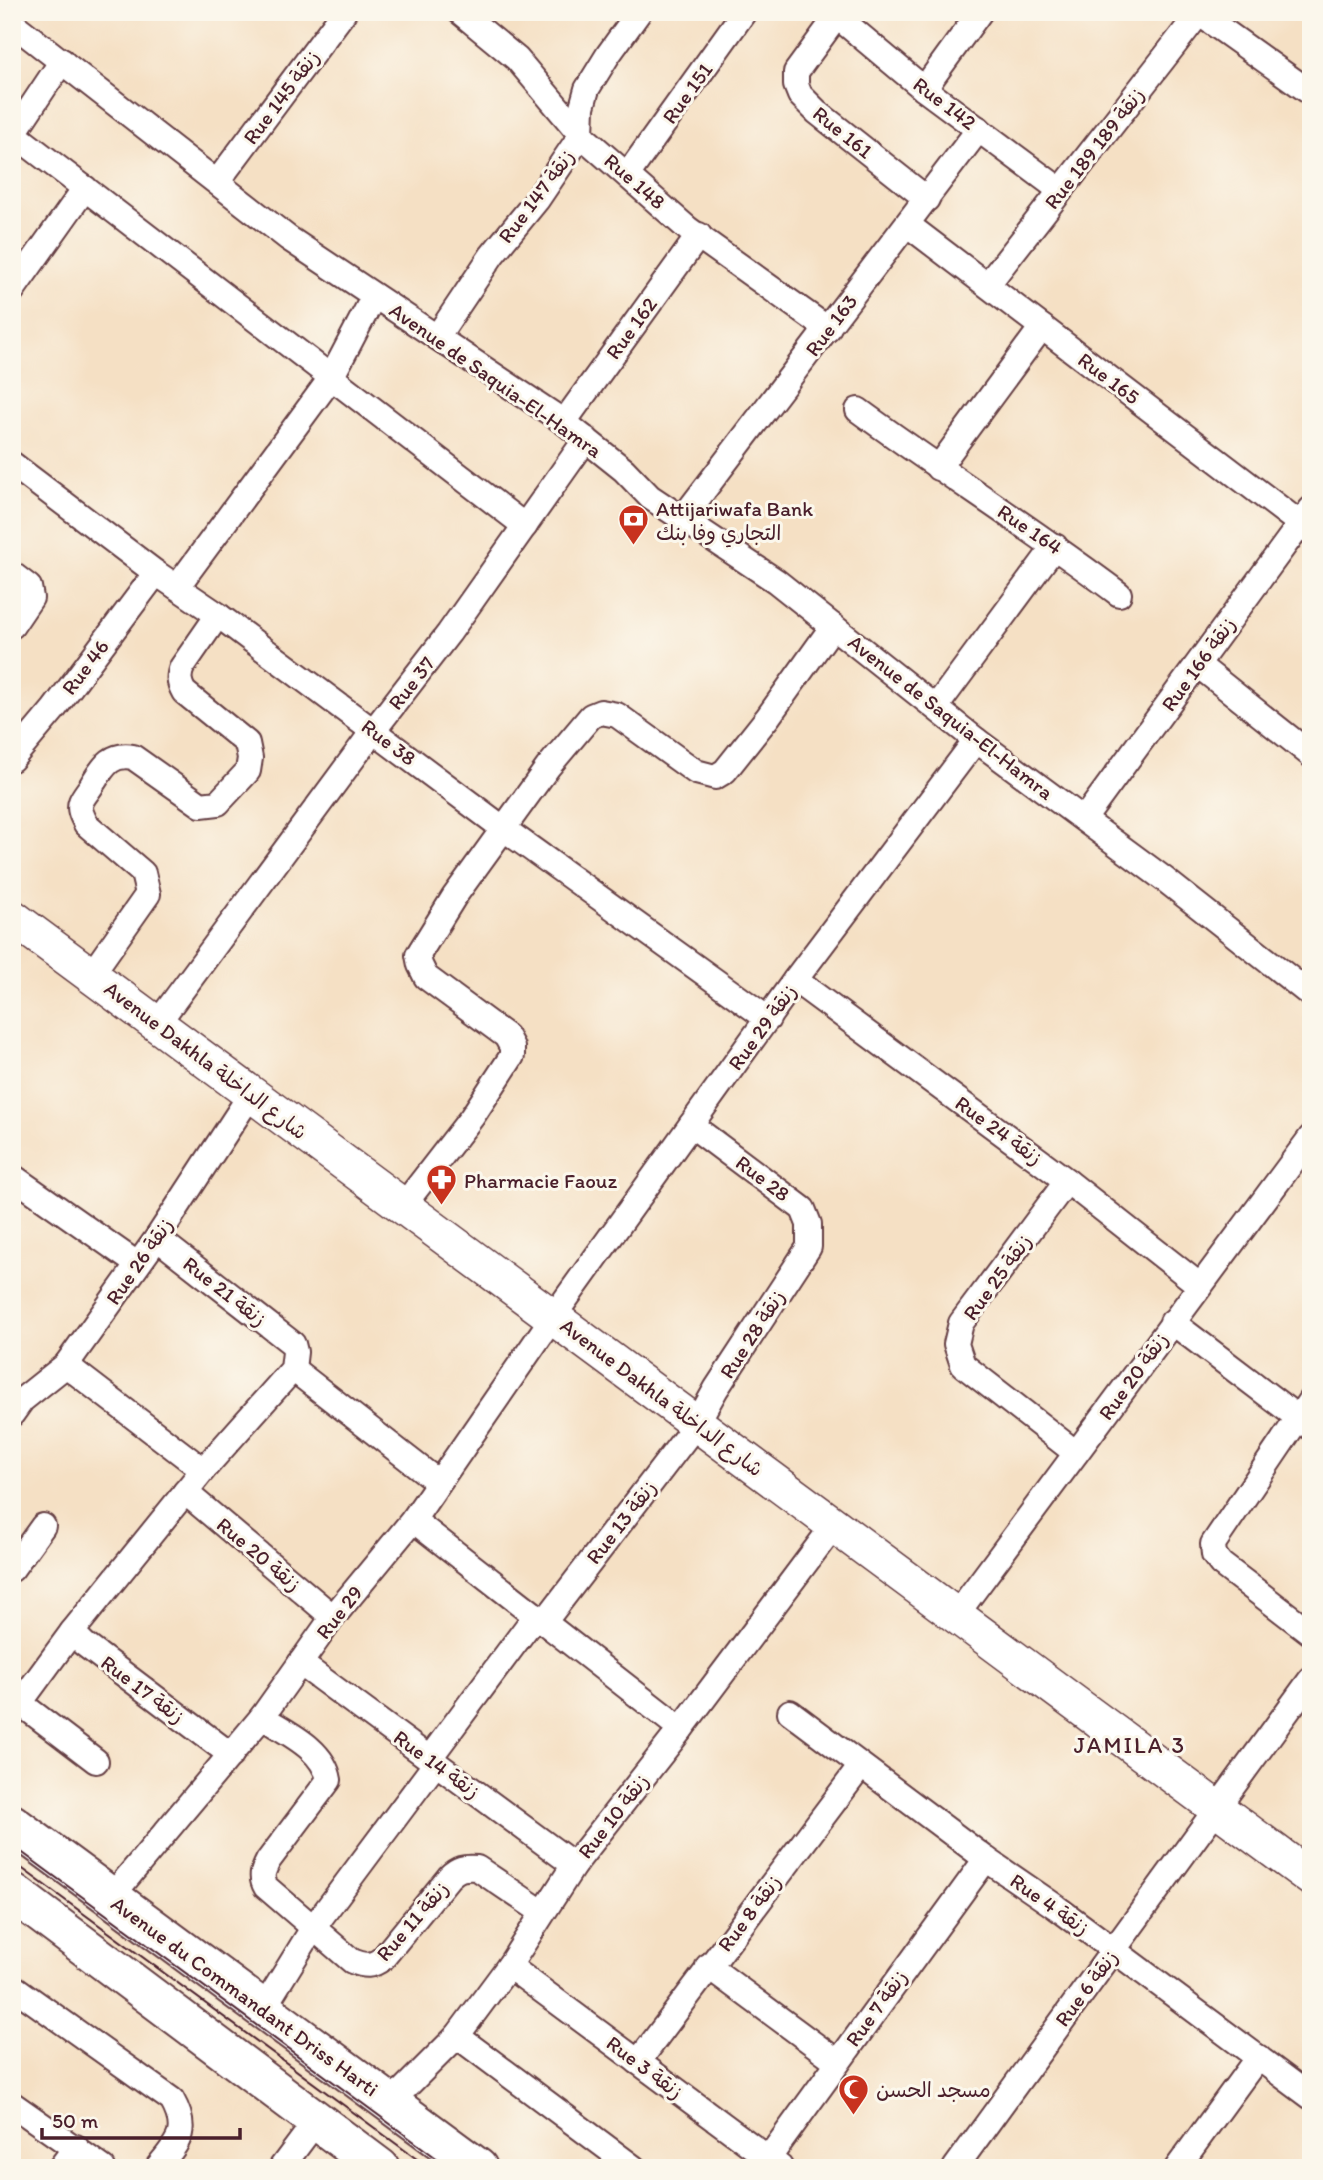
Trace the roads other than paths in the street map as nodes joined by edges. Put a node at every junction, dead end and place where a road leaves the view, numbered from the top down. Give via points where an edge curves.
1 (344, 12) edge
2 (461, 12) edge
3 (639, 12) edge
4 (744, 12) edge
5 (980, 12) edge
6 (1200, 13) edge
7 (834, 14) edge
8 (12, 23) edge
9 (62, 61) junction
10 (925, 89) junction
11 (1311, 93) edge
12 (979, 129) junction
13 (13, 135) edge
14 (581, 135) junction
15 (628, 174) junction
16 (217, 182) junction
17 (85, 188) junction
18 (1060, 190) junction
19 (927, 199) junction
20 (908, 225) junction
21 (699, 235) junction
22 (988, 284) junction
23 (12, 291) edge
24 (374, 296) junction
25 (1042, 327) junction
26 (828, 329) junction
27 (436, 337) junction
28 (331, 377) junction
29 (858, 410) dead end
30 (564, 422) junction
31 (586, 439) junction
32 (12, 464) edge
33 (938, 468) junction
34 (682, 519) junction
35 (1307, 521) edge
36 (525, 526) junction
37 (1055, 546) junction
38 (156, 573) junction
39 (12, 574) edge
40 (177, 587) junction
41 (1119, 594) dead end
42 (218, 615) junction
43 (12, 626) edge
44 (833, 626) junction
45 (1198, 665) junction
46 (936, 707) junction
47 (374, 730) junction
48 (976, 740) junction
49 (1311, 755) edge
50 (12, 759) edge
51 (1084, 819) junction
52 (505, 829) junction
53 (12, 917) edge
54 (90, 975) junction
55 (795, 980) junction
56 (1310, 994) edge
57 (768, 1018) junction
58 (157, 1024) junction
59 (251, 1094) junction
60 (691, 1125) junction
61 (1311, 1137) edge
62 (12, 1177) edge
63 (1067, 1181) junction
64 (403, 1206) junction
65 (157, 1238) junction
66 (809, 1247) joint
67 (137, 1264) junction
68 (1199, 1285) junction
69 (553, 1317) junction
70 (1172, 1322) junction
71 (66, 1365) junction
72 (293, 1369) junction
73 (16, 1402) edge
74 (1307, 1415) edge
75 (697, 1423) junction
76 (1076, 1453) junction
77 (204, 1470) junction
78 (439, 1482) junction
79 (185, 1492) junction
80 (413, 1520) junction
81 (834, 1525) junction
82 (43, 1526) dead end
83 (12, 1569) edge
84 (956, 1615) junction
85 (333, 1617) junction
86 (540, 1618) junction
87 (77, 1624) junction
88 (1311, 1633) edge
89 (300, 1663) junction
90 (1311, 1679) edge
91 (16, 1700) edge
92 (790, 1712) dead end
93 (262, 1717) junction
94 (681, 1729) junction
95 (231, 1755) junction
96 (96, 1760) dead end
97 (432, 1761) junction
98 (860, 1766) junction
99 (1218, 1809) junction
100 (12, 1824) edge
101 (986, 1859) junction
102 (575, 1865) junction
103 (1311, 1878) edge
104 (12, 1892) edge
105 (111, 1897) junction
106 (542, 1912) junction
107 (313, 1928) junction
108 (1115, 1951) junction
109 (509, 1966) junction
110 (708, 1966) junction
111 (12, 1986) edge
112 (263, 2009) junction
113 (457, 2036) junction
114 (1258, 2057) junction
115 (638, 2062) junction
116 (838, 2062) junction
117 (1311, 2097) edge
118 (390, 2103) junction
119 (12, 2104) edge
120 (317, 2120) junction
121 (76, 2147) junction
122 (774, 2163) edge
123 (60, 2168) edge
124 (103, 2168) edge
125 (157, 2168) edge
126 (281, 2168) edge
127 (380, 2168) edge
128 (478, 2168) edge
129 (634, 2168) edge
130 (955, 2168) edge
131 (1177, 2168) edge

1 - 16 street, Rue 145 زنقة
2 - 14 street, Rue 148 via 517,59
3 - 14 street, Rue 147 زنقة via 587,89
4 - 15 street, Rue 151
5 - 10 street
6 - 11 street
6 - 18 street, Rue 189 زنقة 189
7 - 10 street, Rue 142
7 - 19 street, Rue 161 via 796,72 800,95
8 - 9 street, Avenue de Saquia-El-Hamra
9 - 13 street
9 - 16 street, Avenue de Saquia-El-Hamra
10 - 12 street, Rue 142
12 - 18 street, Rue 142
12 - 19 street, Rue 163
13 - 17 street
14 - 15 street, Rue 148
14 - 27 street, Rue 147 زنقة
15 - 21 street, Rue 148
16 - 24 street, Avenue de Saquia-El-Hamra via 288,238
17 - 23 street
17 - 28 street
18 - 22 street, Rue 189 زنقة 189
19 - 20 street, Rue 163
20 - 22 street, Rue 165
20 - 26 street, Rue 163
21 - 26 street, Rue 148
21 - 30 street, Rue 162
22 - 25 street, Rue 165
24 - 27 street, Avenue de Saquia-El-Hamra
24 - 28 street
25 - 33 street
25 - 35 street, Rue 165
26 - 34 street, Rue 163
27 - 30 street, Avenue de Saquia-El-Hamra
28 - 36 street
28 - 40 street
29 - 33 street, Rue 164
30 - 31 street, Avenue de Saquia-El-Hamra
31 - 34 street, Avenue de Saquia-El-Hamra via 650,497
31 - 36 street, Rue 37
32 - 38 street, Rue 38
33 - 37 street, Rue 164
34 - 44 street, Avenue de Saquia-El-Hamra via 776,581
35 - 45 street, Rue 166 زنقة
36 - 47 street, Rue 37
37 - 41 street, Rue 164
37 - 46 street
38 - 40 street, Rue 38
38 - 50 street, Rue 46
39 - 43 street via 29,587 31,598
40 - 42 street, Rue 38
42 - 47 street, Rue 38
42 - 54 street via 183,667 180,685 247,743 248,771 218,803 209,806 133,757 124,755 106,763 80,803 80,813 86,824 143,873 148,894
44 - 46 street, Avenue de Saquia-El-Hamra
44 - 52 street via 725,771 715,777 696,772 617,715 601,712 591,716 548,766
45 - 49 street
45 - 51 street, Rue 166 زنقة
46 - 48 street, Avenue de Saquia-El-Hamra
47 - 52 street, Rue 38
47 - 58 street, Rue 37
48 - 51 street, Avenue de Saquia-El-Hamra
48 - 55 street, Rue 29 زنقة
51 - 56 street, Avenue de Saquia-El-Hamra
52 - 57 street, Rue 38
52 - 64 street via 418,954 426,977 506,1036 512,1056 472,1117
53 - 54 street, Avenue Dakhla شارع الداخلة
54 - 58 street, Avenue Dakhla شارع الداخلة
55 - 57 street, Rue 29 زنقة
55 - 63 street, Rue 24 زنقة
57 - 60 street, Rue 29 زنقة
58 - 59 street, Avenue Dakhla شارع الداخلة
59 - 64 street, Avenue Dakhla شارع الداخلة
59 - 65 street, Rue 26 زنقة
60 - 66 street, Rue 28 via 803,1209 809,1224
60 - 69 street, Rue 29 زنقة
61 - 68 street, Rue 20 زنقة
62 - 67 street
63 - 68 street, Rue 24 زنقة
63 - 76 street, Rue 25 زنقة via 961,1323 956,1344 963,1365
64 - 69 street, Avenue Dakhla شارع الداخلة
65 - 67 street, Rue 26 زنقة
65 - 72 street, Rue 21 زنقة via 293,1344
66 - 75 street, Rue 28 زنقة
67 - 71 street, Rue 26 زنقة
68 - 70 street, Rue 20 زنقة
69 - 75 street, Avenue Dakhla شارع الداخلة
69 - 78 street, Rue 29
70 - 74 street
70 - 76 street, Rue 20 زنقة
71 - 73 street, Rue 26 زنقة
71 - 77 street
72 - 77 street
72 - 78 street
74 - 88 street via 1213,1544 1221,1564
75 - 81 street, Avenue Dakhla شارع الداخلة
75 - 86 street, Rue 13 زنقة
76 - 84 street, Rue 20 زنقة
77 - 79 street
78 - 80 street, Rue 29
79 - 85 street, Rue 20 زنقة
79 - 87 street
80 - 85 street, Rue 29
80 - 86 street
81 - 84 street, Avenue Dakhla شارع الداخلة
81 - 94 street, Rue 10 زنقة
82 - 83 street
84 - 99 street, Avenue Dakhla شارع الداخلة
85 - 89 street, Rue 29
86 - 94 street
86 - 97 street, Rue 13 زنقة
87 - 91 street
87 - 95 street, Rue 17 زنقة via 84,1644
89 - 93 street, Rue 29
89 - 97 street, Rue 14 زنقة
90 - 99 street, Rue 6 زنقة
91 - 96 street
92 - 98 street, Rue 4 زنقة
93 - 95 street, Rue 29
93 - 107 street, Rue 11 زنقة via 327,1766 329,1780 262,1873 266,1887
94 - 102 street, Rue 10 زنقة
95 - 105 street, Rue 29
97 - 102 street, Rue 14 زنقة
97 - 107 street, Rue 13 زنقة
98 - 101 street, Rue 4 زنقة
98 - 110 street, Rue 8 زنقة
99 - 103 street, Avenue Dakhla شارع الداخلة
99 - 108 street, Rue 6 زنقة
100 - 105 main road, Avenue du Commandant Driss Harti
101 - 108 street, Rue 4 زنقة
101 - 116 street, Rue 7 زنقة
102 - 106 street, Rue 10 زنقة
104 - 120 main road
105 - 112 main road, Avenue du Commandant Driss Harti
106 - 107 street, Rue 11 زنقة via 477,1868 465,1867 455,1870 374,1965 352,1961
106 - 109 street, Rue 10 زنقة
107 - 112 street, Rue 13 زنقة
108 - 114 street, Rue 4 زنقة
108 - 130 street, Rue 6 زنقة
109 - 113 street, Rue 10 زنقة
109 - 115 street, Rue 3 زنقة
110 - 115 street, Rue 8 زنقة
110 - 116 street
111 - 125 street via 172,2100 182,2123 181,2134
112 - 118 main road, Avenue du Commandant Driss Harti
113 - 118 street, Rue 10 زنقة
113 - 129 street
114 - 117 street, Rue 4 زنقة
114 - 131 street
115 - 122 street, Rue 3 زنقة
116 - 122 street, Rue 7 زنقة
118 - 128 main road, Avenue du Commandant Driss Harti
119 - 121 street
120 - 126 street
120 - 127 main road
121 - 123 street
121 - 124 street

